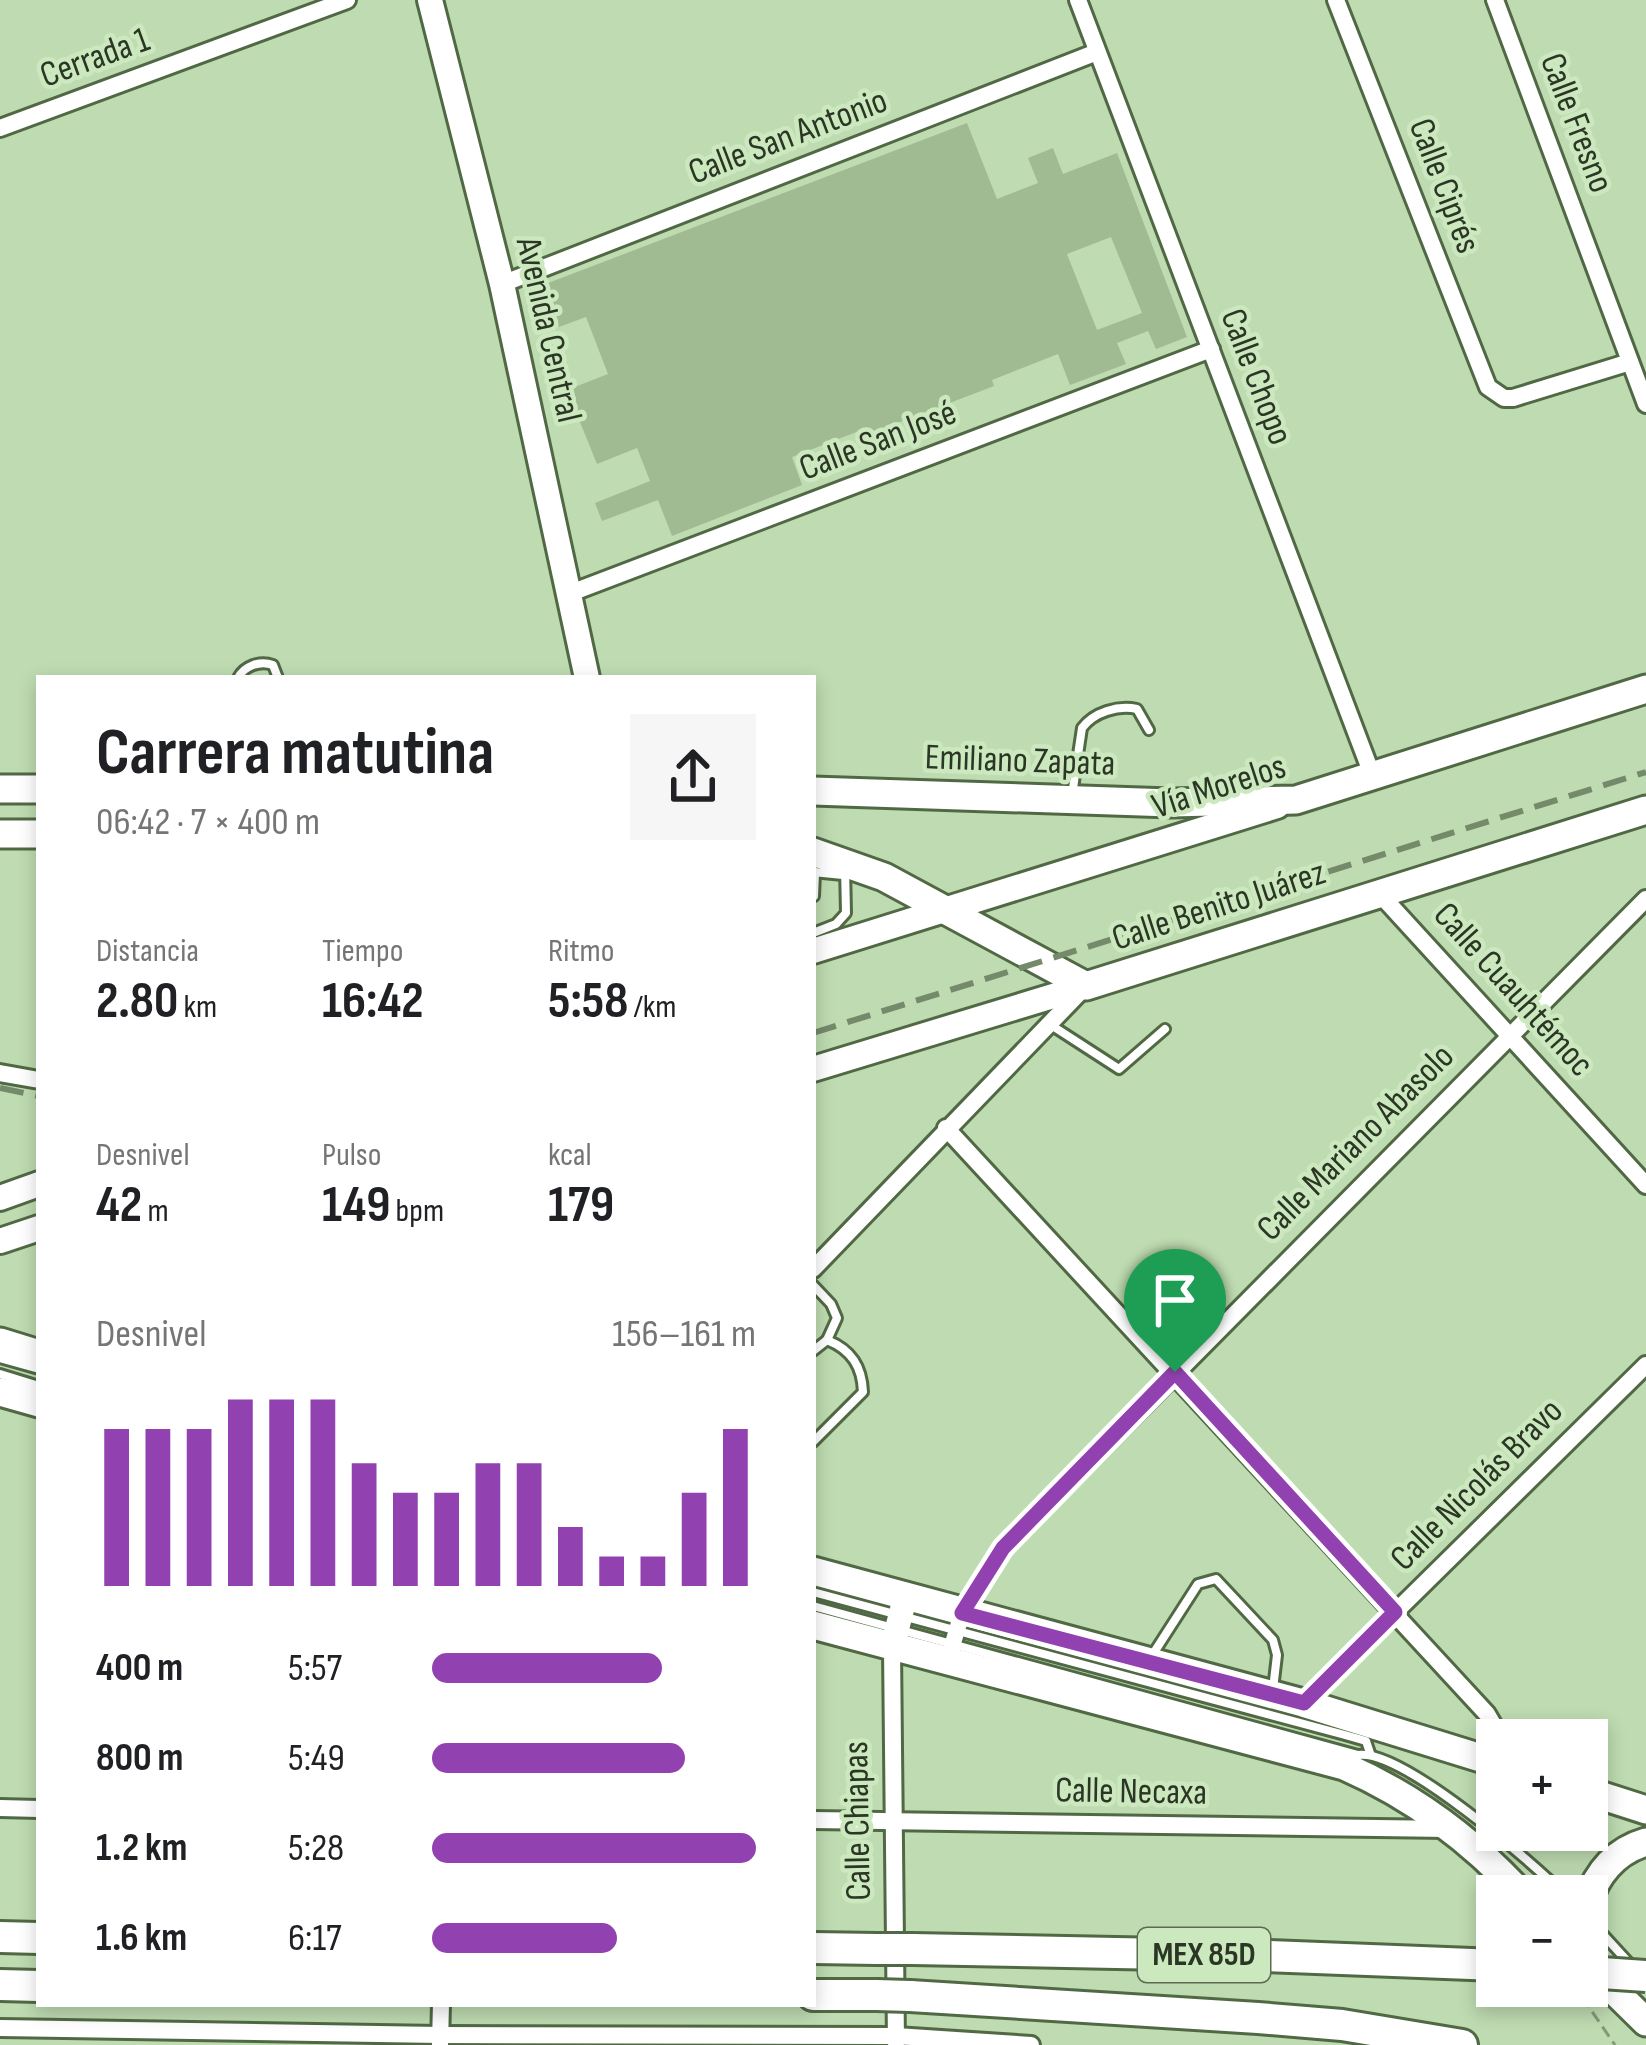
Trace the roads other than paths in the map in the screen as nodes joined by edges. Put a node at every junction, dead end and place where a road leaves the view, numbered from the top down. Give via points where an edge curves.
1 (347, 0) edge
2 (430, 0) edge
3 (1078, 0) edge
4 (1336, 0) edge
5 (1495, 0) edge
6 (1097, 52) junction
7 (0, 128) edge
8 (502, 284) junction
9 (1210, 349) junction
10 (1630, 362) junction
11 (1646, 404) edge
12 (568, 594) junction
13 (240, 675) edge
14 (277, 675) edge
15 (586, 675) edge
16 (1646, 689) edge
17 (1149, 730) dead end
18 (1373, 777) junction
19 (0, 789) edge
20 (36, 789) edge
21 (816, 791) edge
22 (1072, 797) junction
23 (1296, 800) junction
24 (1646, 810) edge
25 (0, 834) edge
26 (36, 834) edge
27 (816, 854) edge
28 (844, 868) junction
29 (816, 872) edge
30 (1379, 893) junction
31 (1646, 899) edge
32 (950, 910) junction
33 (818, 939) edge
34 (1086, 986) junction
35 (1049, 1023) junction
36 (1165, 1029) dead end
37 (1509, 1035) junction
38 (816, 1068) edge
39 (0, 1073) edge
40 (36, 1079) edge
41 (946, 1128) junction
42 (36, 1185) edge
43 (1646, 1185) edge
44 (0, 1198) edge
45 (36, 1229) edge
46 (0, 1241) edge
47 (816, 1266) edge
48 (816, 1288) edge
49 (827, 1340) junction
50 (0, 1342) edge
51 (816, 1349) edge
52 (36, 1353) edge
53 (0, 1358) edge
54 (1646, 1364) edge
55 (36, 1368) edge
56 (1175, 1372) junction
57 (0, 1375) edge
58 (36, 1385) edge
59 (0, 1392) edge
60 (36, 1402) edge
61 (816, 1439) edge
62 (816, 1573) edge
63 (816, 1593) edge
64 (816, 1607) edge
65 (1395, 1612) junction
66 (898, 1623) junction
67 (816, 1625) edge
68 (955, 1638) junction
69 (1150, 1660) junction
70 (1272, 1695) junction
71 (1304, 1703) junction
72 (1489, 1719) edge
73 (1370, 1753) junction
74 (1476, 1757) edge
75 (1608, 1798) edge
76 (0, 1808) edge
77 (36, 1809) edge
78 (1646, 1810) edge
79 (816, 1820) edge
80 (893, 1823) junction
81 (1449, 1829) junction
82 (1646, 1842) edge
83 (1504, 1875) edge
84 (1544, 1875) edge
85 (1600, 1875) edge
86 (0, 1937) edge
87 (36, 1938) edge
88 (1608, 1939) edge
89 (816, 1948) edge
90 (1476, 1964) edge
91 (1608, 1977) edge
92 (1646, 1978) edge
93 (0, 1985) edge
94 (36, 1986) edge
95 (1608, 1994) edge
96 (816, 1995) edge
97 (441, 2007) edge
98 (1646, 2022) edge
99 (0, 2028) edge
100 (69, 2037) edge
101 (440, 2040) edge
102 (896, 2041) edge
103 (1031, 2045) edge
104 (1462, 2045) edge

1 - 7 street, Cerrada 1
2 - 8 main road, Avenida Central
3 - 6 street, Calle Chopo
4 - 10 street, Calle Ciprés via 1496,394 1513,398
5 - 10 street, Calle Fresno
6 - 8 street, Calle San Antonio
6 - 9 street, Calle Chopo
8 - 12 main road, Avenida Central
9 - 12 street, Calle San José
9 - 18 street, Calle Chopo
10 - 11 street, Calle Fresno
12 - 15 main road, Avenida Central
13 - 14 lane via 262,663
16 - 18 main road, Vía Morelos
17 - 22 lane via 1127,707 1088,721
18 - 23 main road, Vía Morelos
19 - 20 main road
21 - 22 main road, Emiliano Zapata
22 - 23 main road, Emiliano Zapata
23 - 32 main road, Vía Morelos
24 - 30 main road, Calle Benito Juárez
25 - 26 main road
27 - 28 main road
28 - 29 lane
28 - 32 main road
28 - 33 lane via 846,913
30 - 34 main road, Calle Benito Juárez
30 - 37 street, Calle Cuauhtémoc
31 - 37 street, Calle Mariano Abasolo
32 - 33 main road, Vía Morelos
32 - 34 main road
34 - 35 street
34 - 38 main road, Calle Benito Juárez
35 - 36 lane via 1119,1069
35 - 41 street
37 - 43 street, Calle Cuauhtémoc
37 - 56 street, Calle Mariano Abasolo
39 - 40 street
41 - 47 street
41 - 56 street
42 - 44 main road
45 - 46 main road
48 - 49 lane via 837,1318
49 - 51 lane
49 - 61 lane via 862,1370 862,1392
50 - 52 main road
53 - 55 lane
54 - 65 street, Calle Nicolás Bravo
56 - 65 street
56 - 68 street, Calle Mariano Abasolo via 1003,1548
57 - 58 lane
59 - 60 main road
62 - 66 main road
63 - 66 lane
64 - 66 lane
65 - 71 street, Calle Nicolás Bravo
65 - 72 street
66 - 67 main road
66 - 68 main road
66 - 68 main road
66 - 80 street, Calle Chiapas
68 - 69 main road
68 - 73 lane
68 - 73 lane via 1345,1735 1366,1742
68 - 81 main road via 1344,1766
69 - 70 main road
69 - 70 lane via 1193,1590 1216,1579 1273,1640
70 - 71 main road
71 - 74 main road
73 - 84 lane via 1473,1817
75 - 78 main road
76 - 77 street
79 - 80 street, Calle Necaxa
80 - 81 street, Calle Necaxa
80 - 102 street, Calle Chiapas
81 - 83 main road
82 - 85 main road via 1628,1847
86 - 87 highway
88 - 92 lane
89 - 90 highway, MEX 85D, bridge
91 - 92 highway, bridge
93 - 94 highway
95 - 98 main road
96 - 104 highway, MEX 85D, bridge via 1258,2018
97 - 101 street
99 - 100 street
100 - 101 street
101 - 102 street
102 - 103 street

